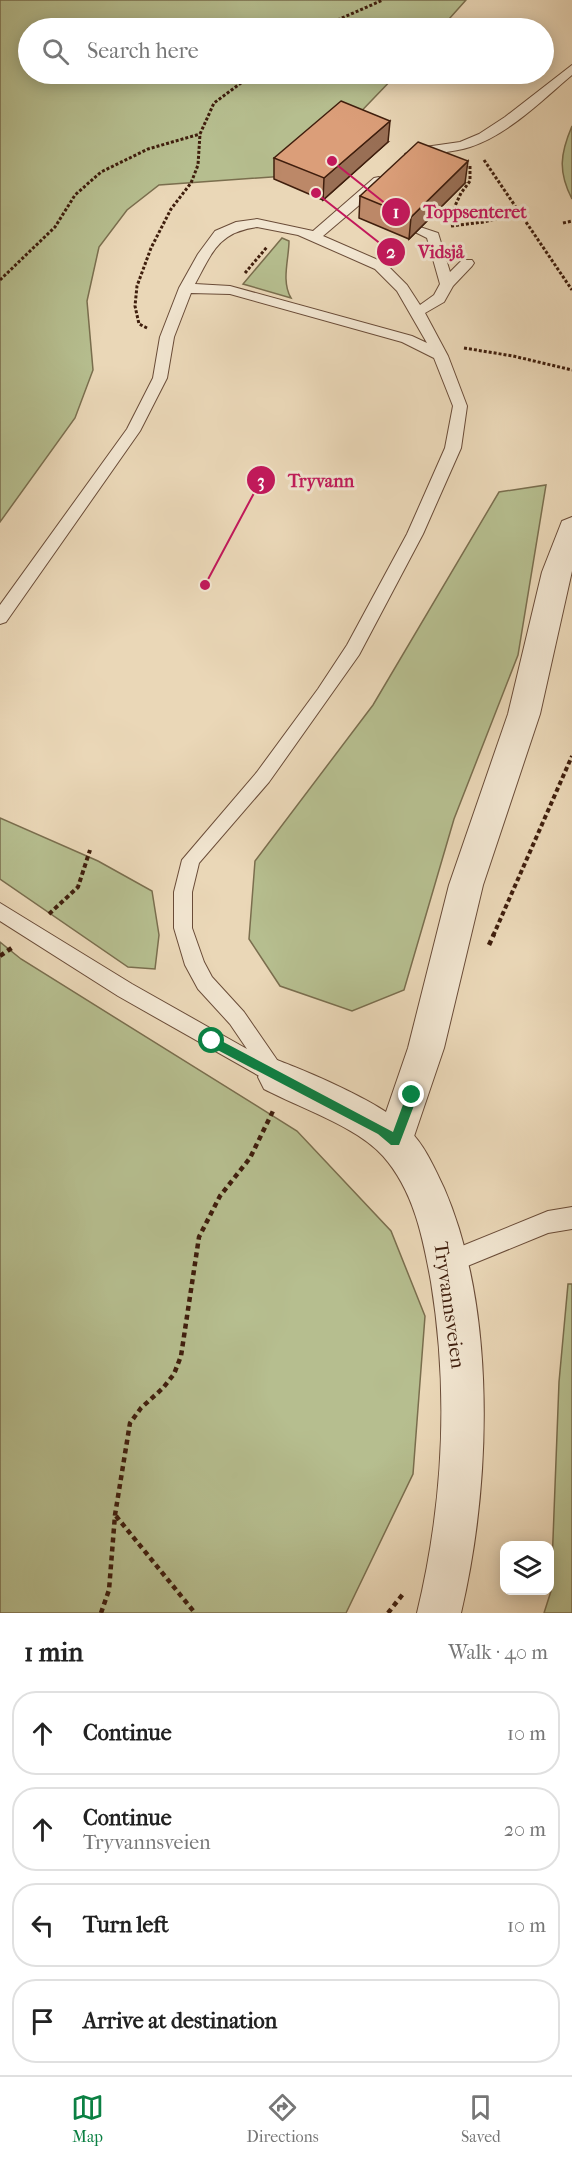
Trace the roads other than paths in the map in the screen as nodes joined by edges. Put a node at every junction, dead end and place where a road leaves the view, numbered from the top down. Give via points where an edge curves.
1 (572, 69) edge
2 (554, 83) edge
3 (553, 84) edge
4 (420, 231) edge
5 (315, 236) junction
6 (468, 263) dead end
7 (447, 284) junction
8 (186, 288) junction
9 (416, 311) junction
10 (438, 351) junction
11 (572, 528) edge
12 (0, 618) edge
13 (0, 911) edge
14 (282, 1080) junction
15 (395, 1141) junction
16 (572, 1218) edge
17 (448, 1263) junction
18 (439, 1613) edge

1 - 2 lane
3 - 5 lane via 471,143 418,151
4 - 7 lane via 433,236
5 - 8 lane via 284,227 241,225 220,234
5 - 9 lane via 380,266 402,288
6 - 7 lane
7 - 9 lane via 437,302
8 - 10 lane via 230,290
8 - 12 lane via 167,338 160,378 133,431
9 - 10 lane
10 - 14 lane via 460,406 458,427 453,448 415,534 353,650 324,694 263,777 191,860 185,878 183,928 195,965
11 - 15 street via 557,572 524,714 466,885 426,1048
13 - 14 lane via 134,996
14 - 15 street, Tryvannsveien
15 - 17 street, Tryvannsveien via 417,1169 433,1203
16 - 17 lane via 548,1222
17 - 18 street, Tryvannsveien via 458,1333 462,1442 456,1533

